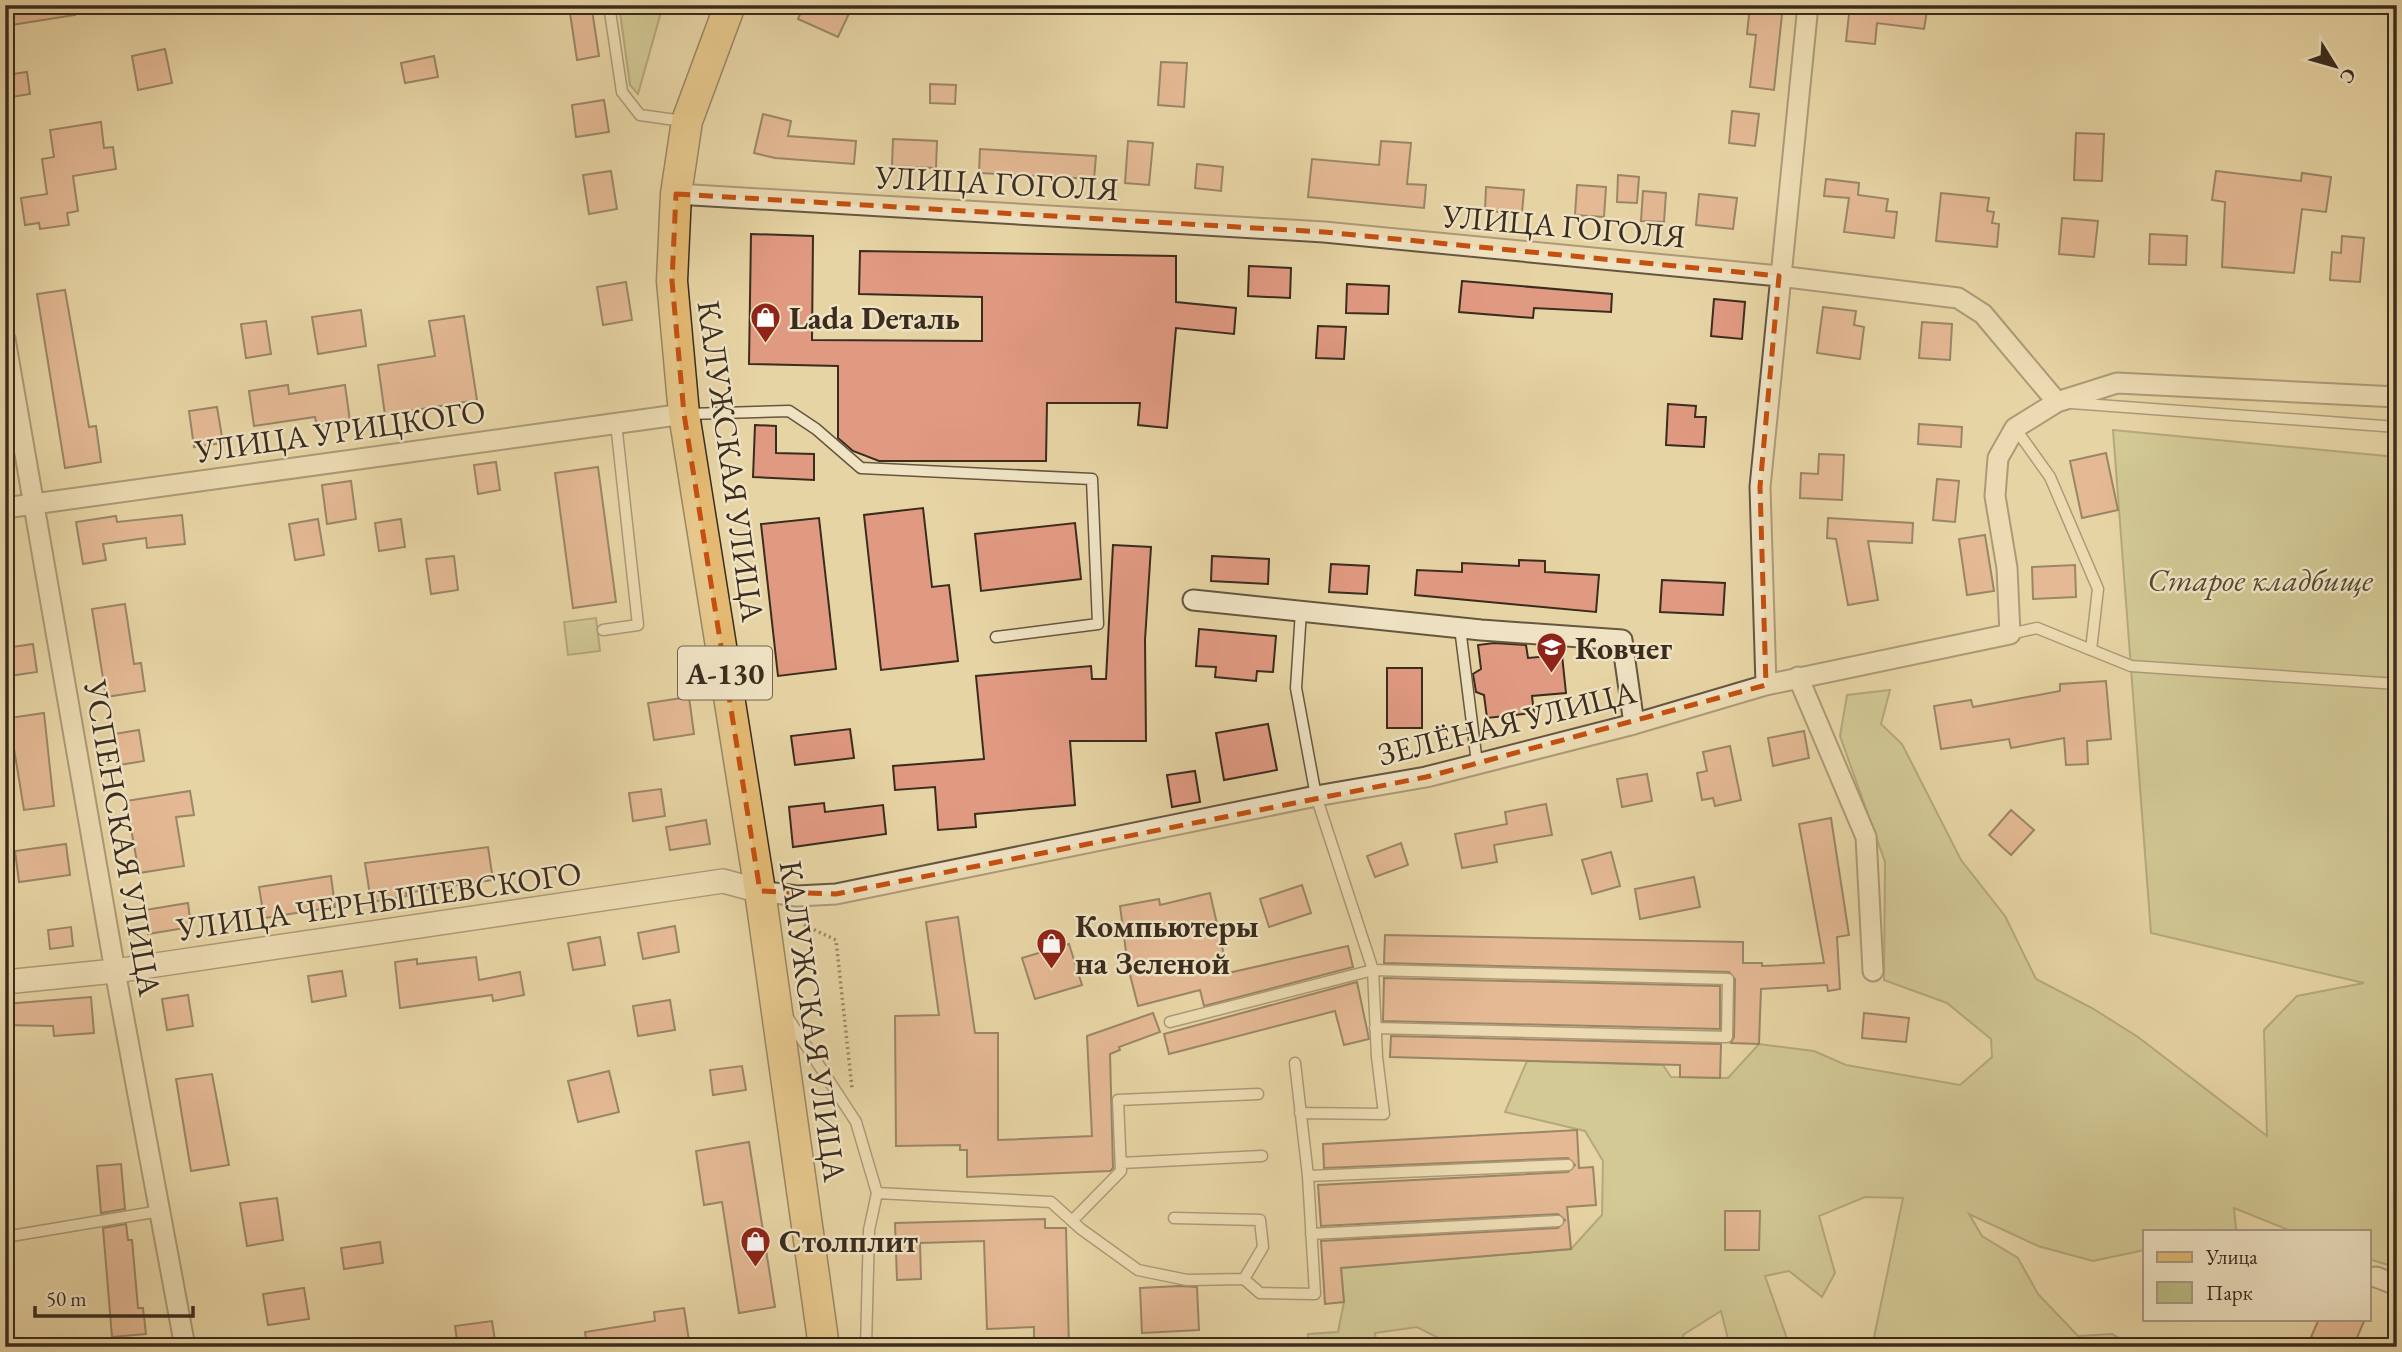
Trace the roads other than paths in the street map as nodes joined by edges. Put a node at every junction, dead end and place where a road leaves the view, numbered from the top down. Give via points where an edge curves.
1 (609, 5) edge
2 (730, 5) edge
3 (1808, 5) edge
4 (687, 121) junction
5 (676, 194) junction
6 (1779, 276) junction
7 (5, 339) edge
8 (2397, 397) edge
9 (2057, 402) junction
10 (684, 414) junction
11 (616, 422) junction
12 (2397, 426) edge
13 (2015, 428) junction
14 (35, 505) junction
15 (5, 508) edge
16 (1192, 600) dead end
17 (1301, 611) junction
18 (1460, 628) junction
19 (603, 630) dead end
20 (2010, 634) junction
21 (996, 637) dead end
22 (2091, 650) junction
23 (1798, 677) junction
24 (2397, 684) edge
25 (1766, 685) junction
26 (1634, 724) junction
27 (1477, 763) junction
28 (1316, 796) junction
29 (760, 891) junction
30 (1373, 970) junction
31 (115, 971) junction
32 (1873, 971) dead end
33 (5, 982) edge
34 (775, 996) junction
35 (1170, 1022) dead end
36 (1375, 1028) junction
37 (1295, 1063) dead end
38 (1258, 1094) dead end
39 (1300, 1114) junction
40 (1262, 1156) dead end
41 (1121, 1163) junction
42 (1568, 1165) dead end
43 (1308, 1176) junction
44 (877, 1193) junction
45 (160, 1211) junction
46 (1174, 1217) dead end
47 (1072, 1221) junction
48 (1558, 1221) dead end
49 (1311, 1234) junction
50 (5, 1237) edge
51 (2376, 1278) dead end
52 (1244, 1279) junction
53 (2397, 1285) edge
54 (185, 1347) edge
55 (824, 1347) edge
56 (866, 1347) edge

1 - 4 lane via 622,92 640,115
2 - 4 main road, КАЛУЖСКАЯ УЛИЦА / А-130
3 - 6 street
4 - 5 main road, КАЛУЖСКАЯ УЛИЦА / А-130
5 - 6 street, УЛИЦА ГОГОЛЯ via 1324,232
5 - 10 main road, КАЛУЖСКАЯ УЛИЦА / А-130 via 672,281
6 - 9 street, УЛИЦА ГОГОЛЯ via 1958,298 1983,314
6 - 25 street via 1760,486
7 - 14 street, УСПЕНСКАЯ УЛИЦА
8 - 9 street via 2117,383
9 - 12 lane
9 - 13 street
10 - 11 street, УЛИЦА УРИЦКОГО
10 - 21 lane via 789,411 860,468 1092,479 1098,624
10 - 29 main road, КАЛУЖСКАЯ УЛИЦА / А-130
11 - 14 street, УЛИЦА УРИЦКОГО
11 - 19 lane via 638,625
13 - 20 street via 1998,458 1996,496 2007,568
13 - 22 lane via 2050,477 2098,589
14 - 15 street, УЛИЦА УРИЦКОГО
14 - 31 street, УСПЕНСКАЯ УЛИЦА
16 - 17 street
17 - 18 street
17 - 28 lane via 1296,688
18 - 26 street via 1622,640
18 - 27 lane
20 - 22 lane via 2037,628
20 - 23 street, ЗЕЛЁНАЯ УЛИЦА
22 - 24 lane via 2131,666
23 - 25 street, ЗЕЛЁНАЯ УЛИЦА
23 - 32 street via 1867,837
25 - 26 street, ЗЕЛЁНАЯ УЛИЦА
26 - 27 street, ЗЕЛЁНАЯ УЛИЦА
27 - 28 street, ЗЕЛЁНАЯ УЛИЦА
28 - 29 street, ЗЕЛЁНАЯ УЛИЦА via 836,894 797,897
28 - 30 lane
29 - 31 street, УЛИЦА ЧЕРНЫШЕВСКОГО via 723,881
29 - 34 main road, КАЛУЖСКАЯ УЛИЦА / А-130
30 - 35 lane
30 - 36 lane
30 - 36 lane via 1728,979 1727,1037
31 - 33 street, УЛИЦА ЧЕРНЫШЕВСКОГО
31 - 45 street, УСПЕНСКАЯ УЛИЦА
34 - 44 lane via 856,1122
34 - 55 main road, КАЛУЖСКАЯ УЛИЦА / А-130
36 - 39 lane via 1384,1114
37 - 39 lane
38 - 41 lane via 1118,1100
39 - 43 lane
40 - 41 lane
41 - 47 lane via 1121,1171
42 - 43 lane
43 - 49 lane
44 - 47 lane via 1051,1202
44 - 56 lane via 869,1230
45 - 50 lane
45 - 54 street, УСПЕНСКАЯ УЛИЦА
46 - 52 lane via 1260,1220 1263,1247
47 - 52 lane via 1138,1270 1187,1280
48 - 49 lane
49 - 52 lane via 1315,1294 1260,1293
51 - 53 street

